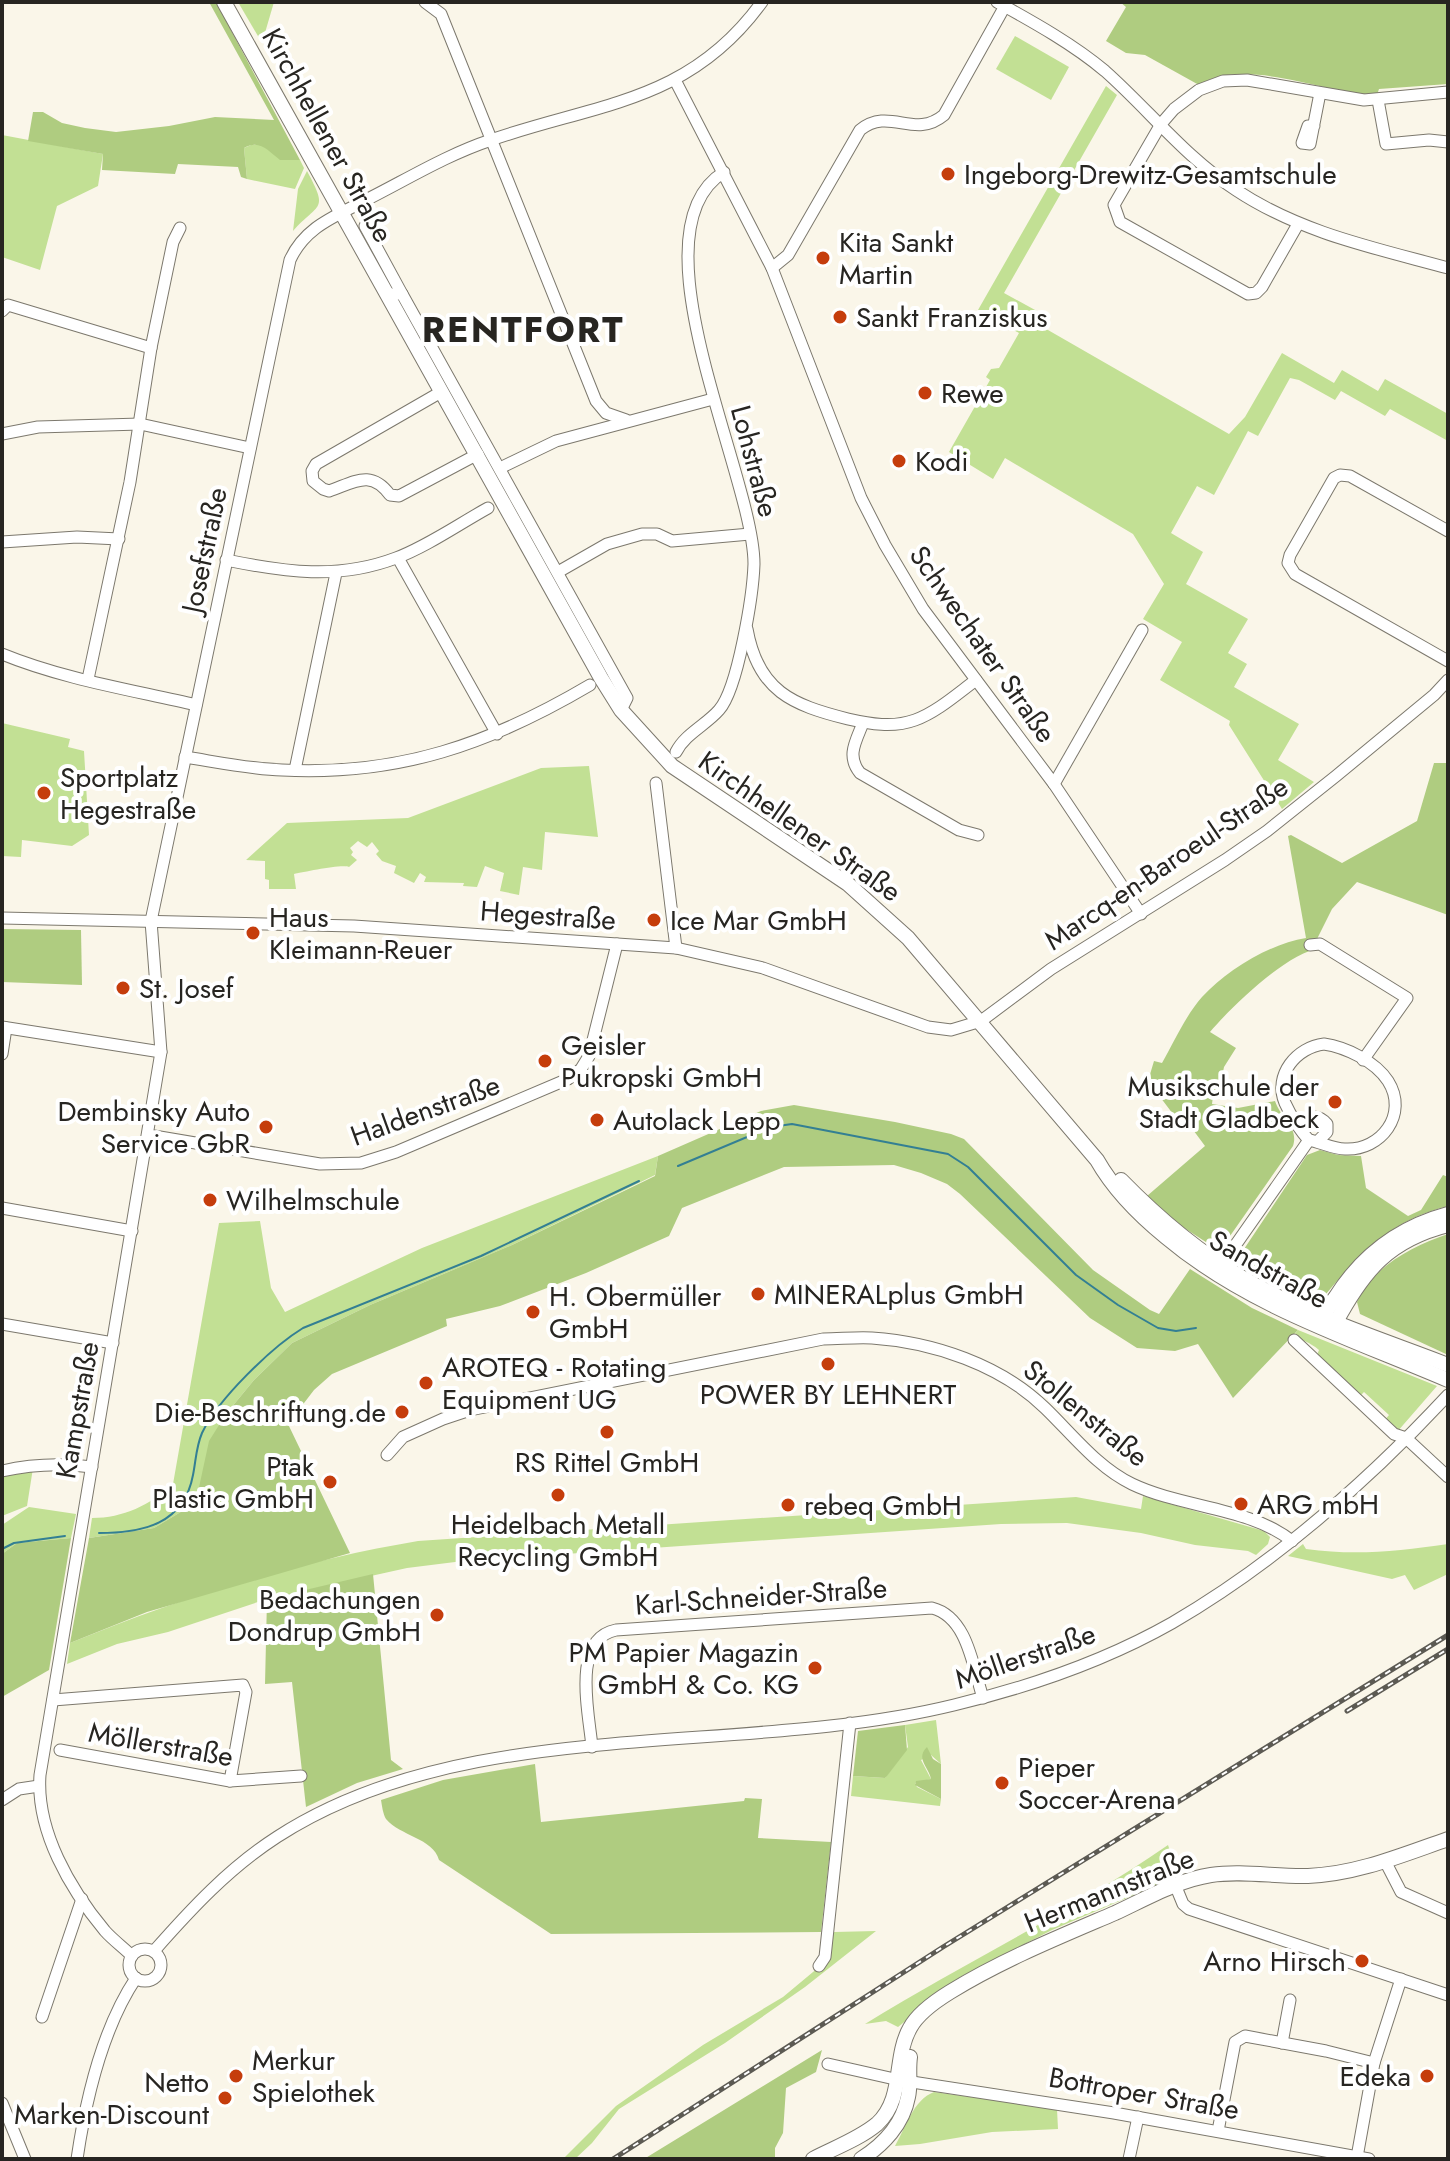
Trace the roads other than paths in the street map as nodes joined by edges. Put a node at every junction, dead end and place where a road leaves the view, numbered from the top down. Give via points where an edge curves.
1 (224, 2) edge
2 (425, 2) edge
3 (762, 2) edge
4 (1001, 4) edge
5 (675, 80) junction
6 (1448, 92) edge
7 (1320, 93) junction
8 (1378, 100) junction
9 (1161, 124) junction
10 (1314, 126) dead end
11 (492, 139) junction
12 (1448, 142) edge
13 (724, 172) junction
14 (341, 213) junction
15 (1298, 224) junction
16 (365, 226) dead end
17 (180, 228) dead end
18 (772, 268) junction
19 (1448, 268) edge
20 (394, 294) junction
21 (2, 311) edge
22 (151, 348) junction
23 (441, 392) junction
24 (713, 399) junction
25 (626, 420) junction
26 (140, 424) junction
27 (2, 434) edge
28 (250, 448) junction
29 (478, 454) junction
30 (500, 468) junction
31 (488, 508) dead end
32 (1448, 531) edge
33 (750, 534) junction
34 (119, 539) junction
35 (2, 542) edge
36 (398, 558) junction
37 (226, 560) junction
38 (558, 572) junction
39 (336, 573) junction
40 (746, 625) junction
41 (1142, 630) dead end
42 (2, 654) edge
43 (1448, 661) edge
44 (88, 679) junction
45 (976, 680) junction
46 (1448, 680) edge
47 (590, 685) dead end
48 (196, 705) junction
49 (621, 710) junction
50 (863, 723) junction
51 (497, 734) junction
52 (676, 752) dead end
53 (185, 757) junction
54 (295, 770) junction
55 (656, 783) dead end
56 (1054, 784) junction
57 (978, 835) dead end
58 (1141, 914) junction
59 (2, 918) edge
60 (151, 921) junction
61 (617, 944) junction
62 (1310, 945) dead end
63 (676, 948) junction
64 (981, 1021) junction
65 (4, 1027) edge
66 (161, 1052) junction
67 (2, 1054) edge
68 (1363, 1060) junction
69 (148, 1135) junction
70 (1310, 1137) junction
71 (2, 1208) edge
72 (1448, 1214) edge
73 (1448, 1225) edge
74 (132, 1231) junction
75 (1218, 1269) junction
76 (1328, 1323) junction
77 (2, 1324) edge
78 (1294, 1340) dead end
79 (113, 1343) junction
80 (1448, 1365) edge
81 (1448, 1380) edge
82 (1448, 1395) edge
83 (1406, 1438) junction
84 (387, 1455) dead end
85 (92, 1467) junction
86 (2, 1471) edge
87 (1448, 1477) edge
88 (1292, 1541) junction
89 (983, 1698) junction
90 (53, 1700) junction
91 (850, 1723) junction
92 (592, 1747) junction
93 (60, 1750) dead end
94 (301, 1776) dead end
95 (230, 1781) junction
96 (39, 1786) junction
97 (2, 1800) edge
98 (1448, 1839) edge
99 (1385, 1861) junction
100 (1176, 1887) junction
101 (82, 1899) junction
102 (1448, 1913) edge
103 (154, 1951) junction
104 (132, 1956) junction
105 (819, 1966) dead end
106 (136, 1978) junction
107 (1401, 1979) junction
108 (1448, 1995) edge
109 (1290, 2000) dead end
110 (42, 2017) dead end
111 (1282, 2043) junction
112 (1374, 2063) junction
113 (828, 2064) dead end
114 (904, 2081) junction
115 (2, 2103) edge
116 (1138, 2117) junction
117 (1218, 2131) junction
118 (1363, 2158) edge
119 (25, 2159) edge
120 (77, 2159) edge
121 (813, 2159) edge
122 (861, 2159) edge
123 (1129, 2159) edge

1 - 14 main road, Kirchhellener Straße
2 - 11 street via 440,12
3 - 5 street, Josefstraße via 727,42
4 - 9 street via 1100,67
4 - 18 street via 944,115 919,126 882,119 860,130 788,255
5 - 11 street, Josefstraße via 627,100
5 - 13 street, Schwechater Straße
6 - 8 street
7 - 8 street
7 - 9 street via 1223,81 1199,90
7 - 10 street
8 - 12 street via 1386,144
9 - 15 street via 1209,172
9 - 15 street via 1115,202 1120,222 1248,294 1262,287
11 - 14 street, Josefstraße
11 - 25 street via 596,401 606,413
13 - 18 street, Schwechater Straße
13 - 24 street, Lohstraße via 702,191 688,258
14 - 20 main road, Kirchhellener Straße
14 - 28 street, Josefstraße via 308,232 290,260
15 - 19 street
16 - 20 street, Kirchhellener Straße
17 - 22 street
18 - 45 street, Schwechater Straße via 875,525 923,609
20 - 23 main road, Kirchhellener Straße
20 - 30 street, Kirchhellener Straße
21 - 22 street via 8,305
22 - 26 street
23 - 29 main road, Kirchhellener Straße
23 - 29 street via 316,464 313,481 329,491 374,480 390,495 399,496
24 - 25 street
24 - 33 street, Lohstraße
25 - 30 street via 542,446
26 - 27 street via 38,427
26 - 28 street
26 - 34 street
28 - 37 street, Josefstraße
29 - 49 main road, Kirchhellener Straße
30 - 38 street, Kirchhellener Straße
31 - 36 street
32 - 43 street via 1340,475 1288,563 1295,574
33 - 38 street via 672,541 642,534 607,544
33 - 40 street, Lohstraße via 754,564
34 - 35 street
34 - 44 street
36 - 39 street
36 - 51 street
37 - 39 street via 279,571
37 - 48 street, Josefstraße
38 - 49 street, Kirchhellener Straße via 627,698
39 - 54 street
40 - 50 street via 751,652 775,688 804,707
40 - 52 street, Lohstraße via 727,699
41 - 56 street
42 - 44 street
44 - 48 street
45 - 50 street via 913,721
45 - 56 street, Schwechater Straße
46 - 58 street, Marcq-en-Baroeul-Straße via 1267,831
47 - 51 street
48 - 53 street, Josefstraße
49 - 64 main road, Kirchhellener Straße via 672,766 848,884 925,955
50 - 57 street via 852,751 860,773 959,830
51 - 54 street via 397,763
53 - 54 street
53 - 60 street, Josefstraße
55 - 63 street
56 - 58 street, Schwechater Straße
58 - 64 street, Marcq-en-Baroeul-Straße via 1051,969
59 - 60 street, Hegestraße
60 - 61 street, Hegestraße via 354,926
60 - 66 street, Kampstraße
61 - 63 street, Hegestraße
61 - 69 street, Haldenstraße via 589,1056 581,1069 396,1152 361,1163 320,1164
62 - 68 street via 1320,944 1407,998
63 - 64 street, Hegestraße via 763,968 928,1027 951,1030
64 - 75 main road, Sandstraße via 1097,1160
65 - 66 street
65 - 67 street
66 - 69 street, Kampstraße
68 - 70 street via 1339,1046 1312,1045 1289,1065 1282,1094
68 - 70 street via 1392,1088 1395,1109 1387,1131 1369,1145 1350,1149
69 - 74 street, Kampstraße
70 - 75 street
71 - 74 street
72 - 76 main road via 1408,1229 1368,1256 1350,1276
73 - 76 main road via 1428,1230 1377,1262
74 - 79 street, Kampstraße
75 - 76 main road, Sandstraße
76 - 80 main road, Sandstraße
76 - 81 main road, Sandstraße
77 - 79 street
78 - 83 street via 1394,1434
79 - 85 street, Kampstraße
82 - 83 street, Möllerstraße
83 - 87 street
83 - 88 street, Möllerstraße
84 - 88 street, Stollenstraße via 403,1437 470,1410 823,1339 871,1338 918,1345 979,1365 1041,1404 1131,1484 1263,1524
85 - 86 street via 34,1464
85 - 90 street, Kampstraße
88 - 89 street, Möllerstraße via 1171,1623 1068,1670
89 - 91 street, Möllerstraße
89 - 92 street, Karl-Schneider-Straße via 960,1629 932,1608 616,1630 595,1642 587,1657
90 - 95 street via 243,1685
90 - 96 street, Kampstraße
91 - 92 street, Möllerstraße
91 - 105 street via 825,1957
92 - 103 street, Möllerstraße via 457,1766 343,1801 243,1862
93 - 95 street, Möllerstraße
94 - 95 street, Möllerstraße
96 - 97 street via 19,1789
96 - 101 street, Kampstraße via 48,1830
98 - 99 main road, Hermannstraße
99 - 100 main road, Hermannstraße via 1335,1874 1218,1874
99 - 102 street via 1401,1892
100 - 107 street via 1189,1909
100 - 114 main road, Hermannstraße via 951,1992 925,2012
101 - 104 street, Kampstraße via 107,1934
101 - 110 street
103 - 104 street via 143,1949
103 - 106 street via 161,1961 159,1974 148,1980
104 - 106 street via 130,1969
106 - 120 street via 103,2050
107 - 108 street
107 - 112 street
109 - 111 street
111 - 112 street
111 - 117 street via 1245,2036 1235,2042
112 - 118 street
113 - 114 street, Bottroper Straße
114 - 116 street, Bottroper Straße
114 - 121 main road via 878,2123
114 - 122 main road via 908,2099 891,2133
115 - 119 street
116 - 117 street, Bottroper Straße
116 - 123 street
117 - 118 street, Bottroper Straße

